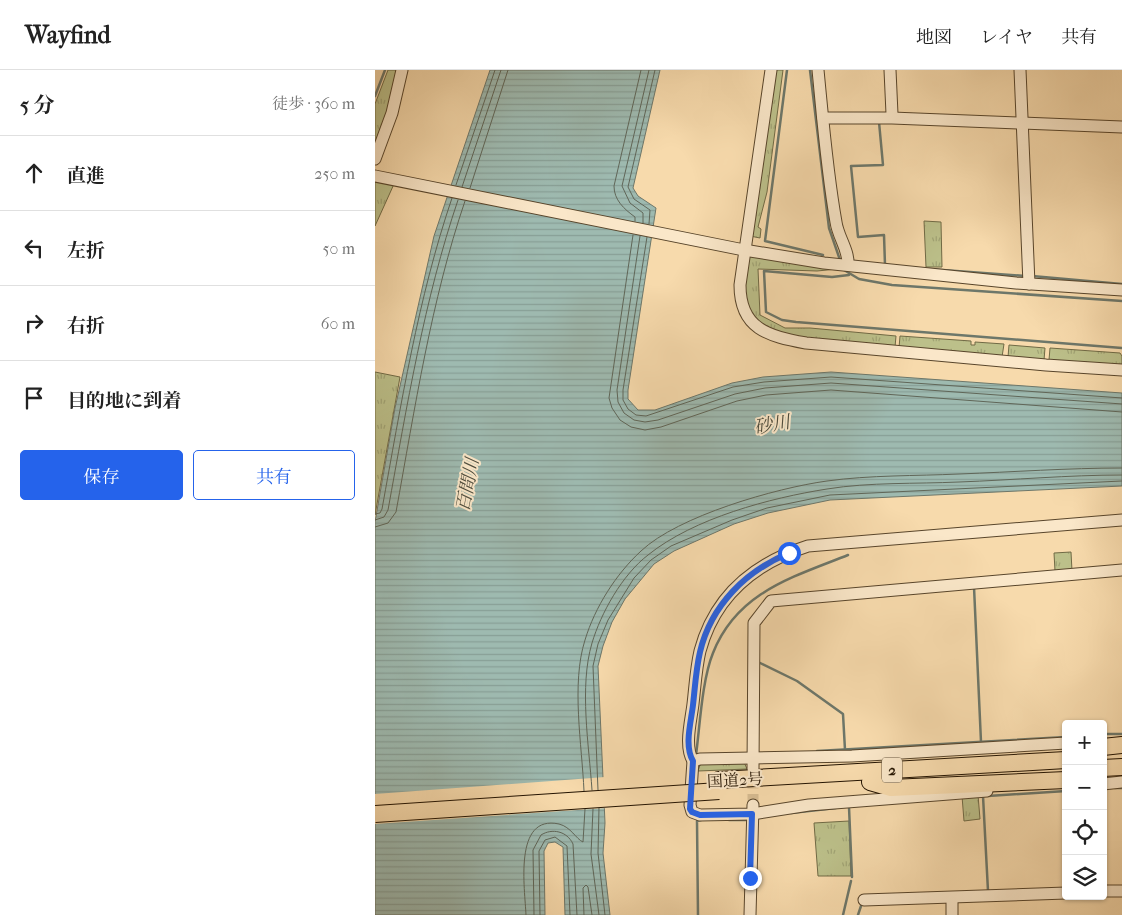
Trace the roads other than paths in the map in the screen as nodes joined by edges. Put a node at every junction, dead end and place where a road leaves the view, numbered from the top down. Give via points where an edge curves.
1 (402, 70) edge
2 (771, 70) edge
3 (818, 70) edge
4 (890, 70) edge
5 (1021, 70) edge
6 (892, 114) dead end
7 (823, 118) junction
8 (1022, 123) junction
9 (1122, 128) edge
10 (375, 159) edge
11 (378, 177) edge
12 (744, 250) junction
13 (845, 265) junction
14 (1029, 279) junction
15 (1122, 290) edge
16 (1122, 370) edge
17 (1122, 520) edge
18 (1122, 570) edge
19 (1107, 741) edge
20 (1122, 741) edge
21 (1062, 743) edge
22 (1122, 745) edge
23 (1107, 746) edge
24 (1062, 750) edge
25 (1122, 756) edge
26 (1107, 757) edge
27 (1062, 760) edge
28 (693, 761) junction
29 (753, 764) junction
30 (1122, 767) edge
31 (1107, 768) edge
32 (1062, 770) edge
33 (778, 777) junction
34 (1107, 778) edge
35 (1122, 778) edge
36 (1062, 780) edge
37 (870, 782) junction
38 (1122, 782) edge
39 (1107, 784) edge
40 (719, 786) junction
41 (1062, 786) edge
42 (375, 804) edge
43 (375, 814) edge
44 (752, 814) junction
45 (1107, 891) edge
46 (1122, 891) edge
47 (1062, 893) edge
48 (952, 898) junction
49 (864, 900) dead end
50 (750, 915) edge
51 (953, 915) edge

1 - 10 street via 392,113
2 - 12 street
3 - 7 street
4 - 6 street
5 - 8 street
7 - 8 street
7 - 13 street via 836,225 849,257
8 - 9 street
8 - 14 street
11 - 12 street
12 - 13 street
12 - 16 street via 740,285 743,309 756,326 775,336 854,348
13 - 14 street
14 - 15 street
17 - 28 street via 823,544 808,546 772,560 731,592 705,636 699,654 689,732
18 - 29 street via 771,601 754,623
19 - 20 street
21 - 29 street
22 - 23 highway
24 - 33 highway via 892,763
25 - 26 highway
27 - 33 highway, 国道2号 / 2
28 - 29 street
28 - 44 street via 689,805 692,812 700,815
30 - 31 highway
32 - 37 highway, 国道2号 / 2
33 - 40 highway, 国道2号 / 2
34 - 35 highway
36 - 37 highway via 891,788
37 - 40 highway, 国道2号 / 2
38 - 39 street
40 - 42 highway, 国道2号 / 2
40 - 43 highway, 国道2号 / 2, bridge
41 - 44 street via 809,805
44 - 50 street
45 - 46 street
47 - 48 street
48 - 49 street
48 - 51 street

